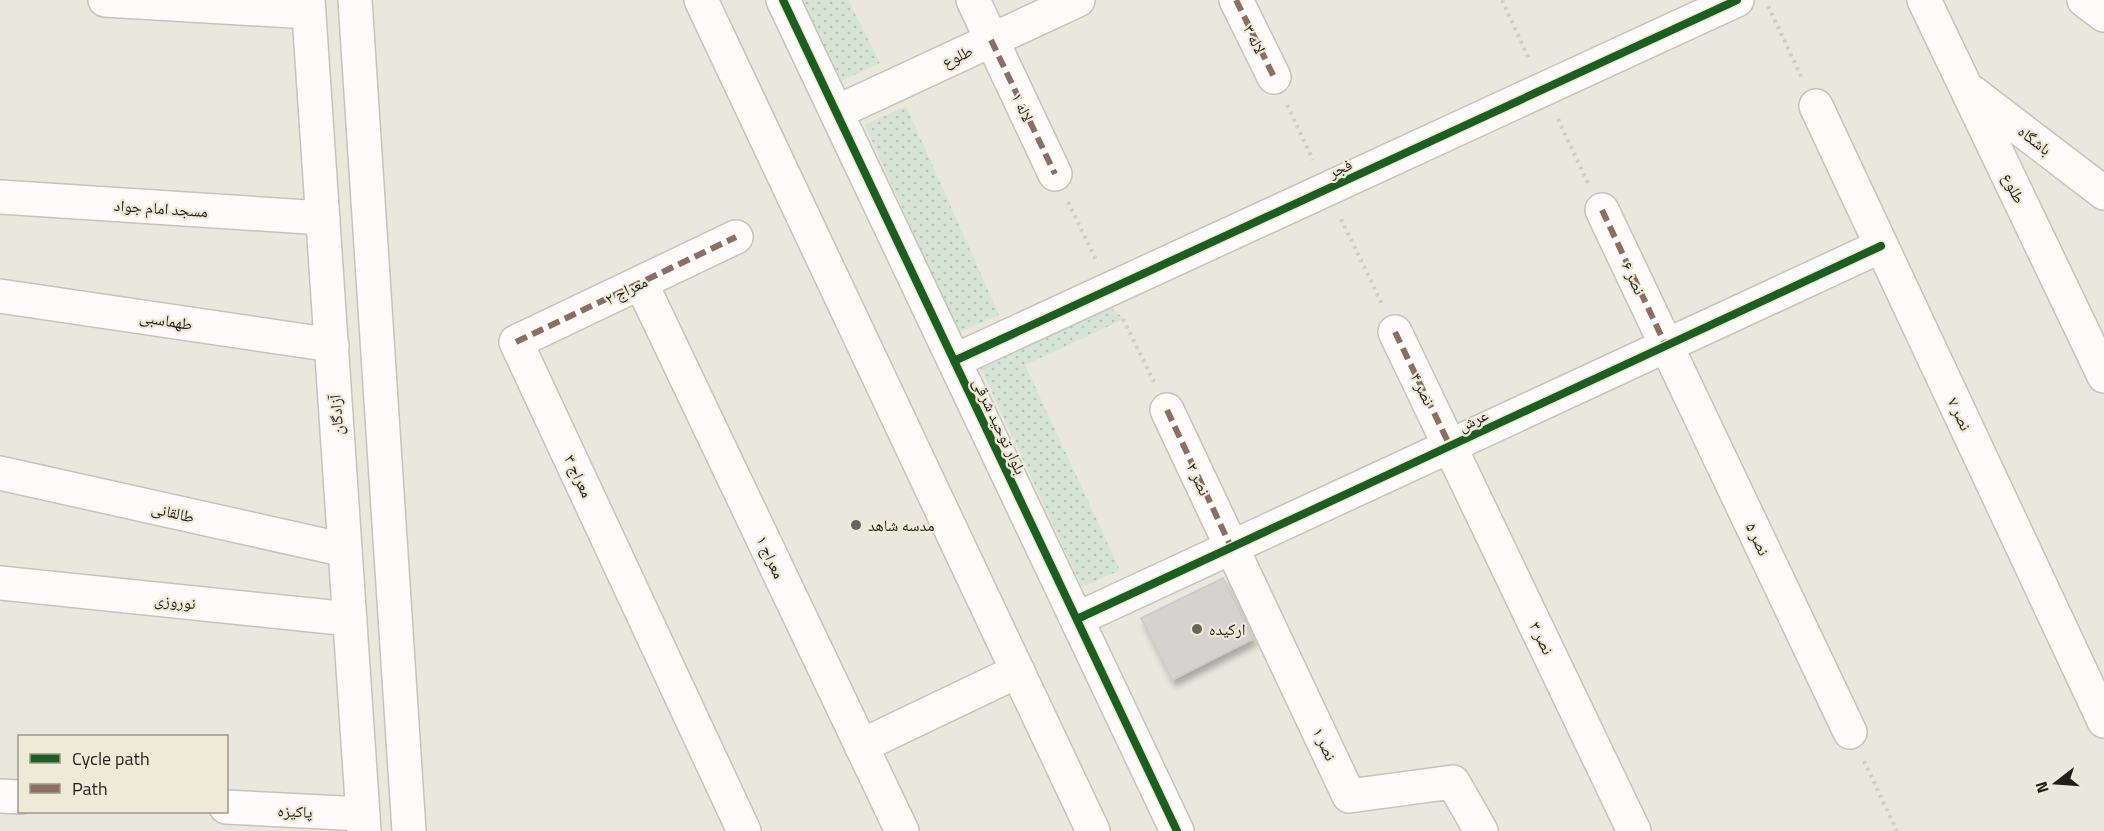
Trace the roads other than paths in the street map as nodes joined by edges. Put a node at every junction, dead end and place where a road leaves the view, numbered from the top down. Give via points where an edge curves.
1 (105, 0) edge
2 (355, 0) edge
3 (701, 0) edge
4 (783, 0) edge
5 (973, 0) edge
6 (1078, 0) edge
7 (1236, 0) edge
8 (1737, 0) edge
9 (1924, 0) edge
10 (2084, 0) edge
11 (308, 6) edge
12 (2104, 15) edge
13 (992, 40) junction
14 (1274, 77) dead end
15 (1966, 87) junction
16 (1816, 106) road end
17 (837, 112) junction
18 (1055, 174) dead end
19 (2104, 193) edge
20 (0, 197) edge
21 (1602, 210) dead end
22 (323, 218) junction
23 (1881, 246) junction
24 (641, 283) junction
25 (0, 296) edge
26 (1395, 332) dead end
27 (516, 342) junction
28 (332, 345) junction
29 (1666, 346) junction
30 (954, 361) junction
31 (2104, 376) edge
32 (1167, 410) dead end
33 (1450, 446) junction
34 (0, 473) edge
35 (1231, 547) junction
36 (345, 550) junction
37 (0, 583) edge
38 (350, 619) junction
39 (1077, 619) junction
40 (1018, 671) junction
41 (2104, 721) edge
42 (1850, 732) road end
43 (861, 746) junction
44 (0, 796) edge
45 (18, 797) edge
46 (228, 807) edge
47 (364, 822) edge
48 (409, 831) edge
49 (744, 831) edge
50 (902, 831) edge
51 (1093, 831) edge
52 (1177, 831) edge
53 (1480, 831) edge
54 (1634, 831) edge

1 - 11 street
2 - 48 street
3 - 40 street
4 - 17 street, بلوار توحید شرقی
5 - 13 street, لاله ۱
6 - 13 street, طلوع
7 - 14 street, لاله ۳
8 - 30 street, فجر
9 - 15 street, طلوع
10 - 12 street
11 - 22 street, آزادگان
13 - 17 street, طلوع
13 - 18 street, لاله ۱
15 - 19 street, باشگاه
15 - 31 street, طلوع
16 - 23 street, نصر ۷
17 - 30 street, بلوار توحید شرقی
20 - 22 street, مسجد امام جواد
21 - 29 street, نصر ۶
22 - 28 street, آزادگان
23 - 29 street, عرش
23 - 41 street, نصر ۷
24 - 27 street
24 - 27 street, معراج ۲ via 736,237
24 - 43 street, معراج ۱
25 - 28 street, طهماسبی
26 - 33 street, نصر ۴
27 - 49 street, معراج ۳
28 - 36 street, آزادگان
29 - 33 street, عرش
29 - 42 street, نصر ۵
30 - 39 street, بلوار توحید شرقی
32 - 35 street, نصر ۲
33 - 35 street, عرش
33 - 54 street, نصر ۳
34 - 36 street, طالقانی
35 - 39 street, عرش
35 - 53 street, نصر ۱ via 1349,796 1453,783
36 - 38 street, آزادگان
37 - 38 street, نوروزی
38 - 47 street, آزادگان
39 - 52 street, بلوار توحید شرقی
40 - 43 street
40 - 51 street
43 - 50 street, معراج ۱
44 - 45 street
46 - 47 street, پاکیزه

